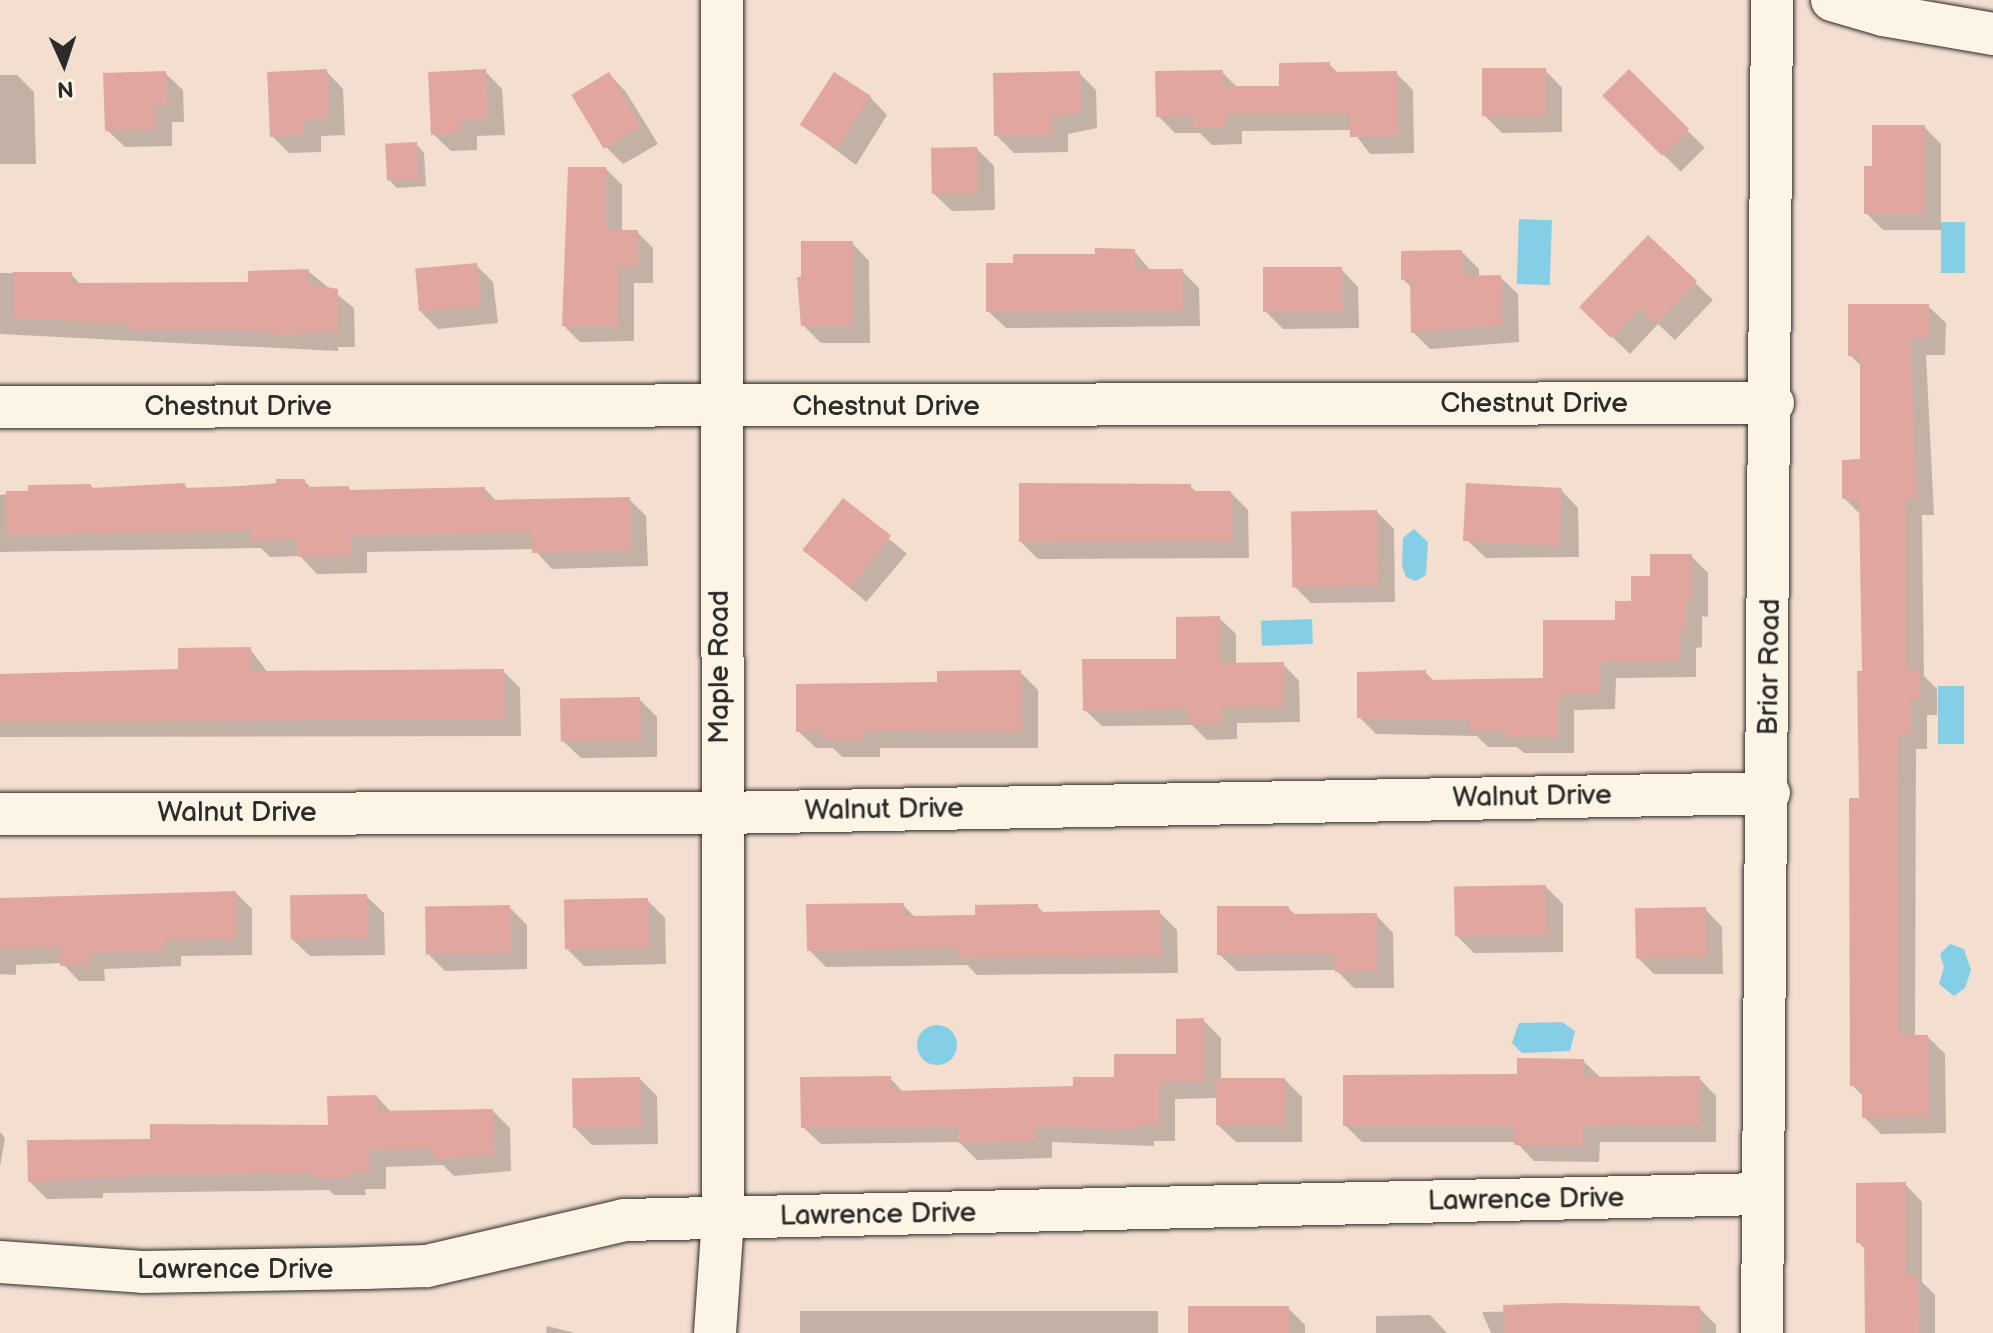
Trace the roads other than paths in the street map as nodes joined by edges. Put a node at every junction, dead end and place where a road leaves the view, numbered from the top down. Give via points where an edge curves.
1 (722, 0) edge
2 (1772, 0) edge
3 (1832, 0) edge
4 (1993, 34) edge
5 (1773, 403) junction
6 (0, 407) edge
7 (719, 408) junction
8 (1769, 793) junction
9 (721, 813) junction
10 (0, 814) edge
11 (1762, 1194) junction
12 (723, 1218) junction
13 (0, 1262) edge
14 (715, 1333) edge
15 (1762, 1333) edge

1 - 7 street, Maple Road
2 - 5 street, Briar Road
3 - 4 street via 1883,15
5 - 7 street, Chestnut Drive
5 - 8 street, Briar Road
6 - 7 street, Chestnut Drive
7 - 9 street, Maple Road
8 - 9 street, Walnut Drive
8 - 11 street, Briar Road
9 - 10 street, Walnut Drive
9 - 12 street, Maple Road
11 - 12 street, Lawrence Drive
11 - 15 street, Briar Road
12 - 13 street, Lawrence Drive via 624,1220 427,1266 142,1272
12 - 14 street, Maple Road

